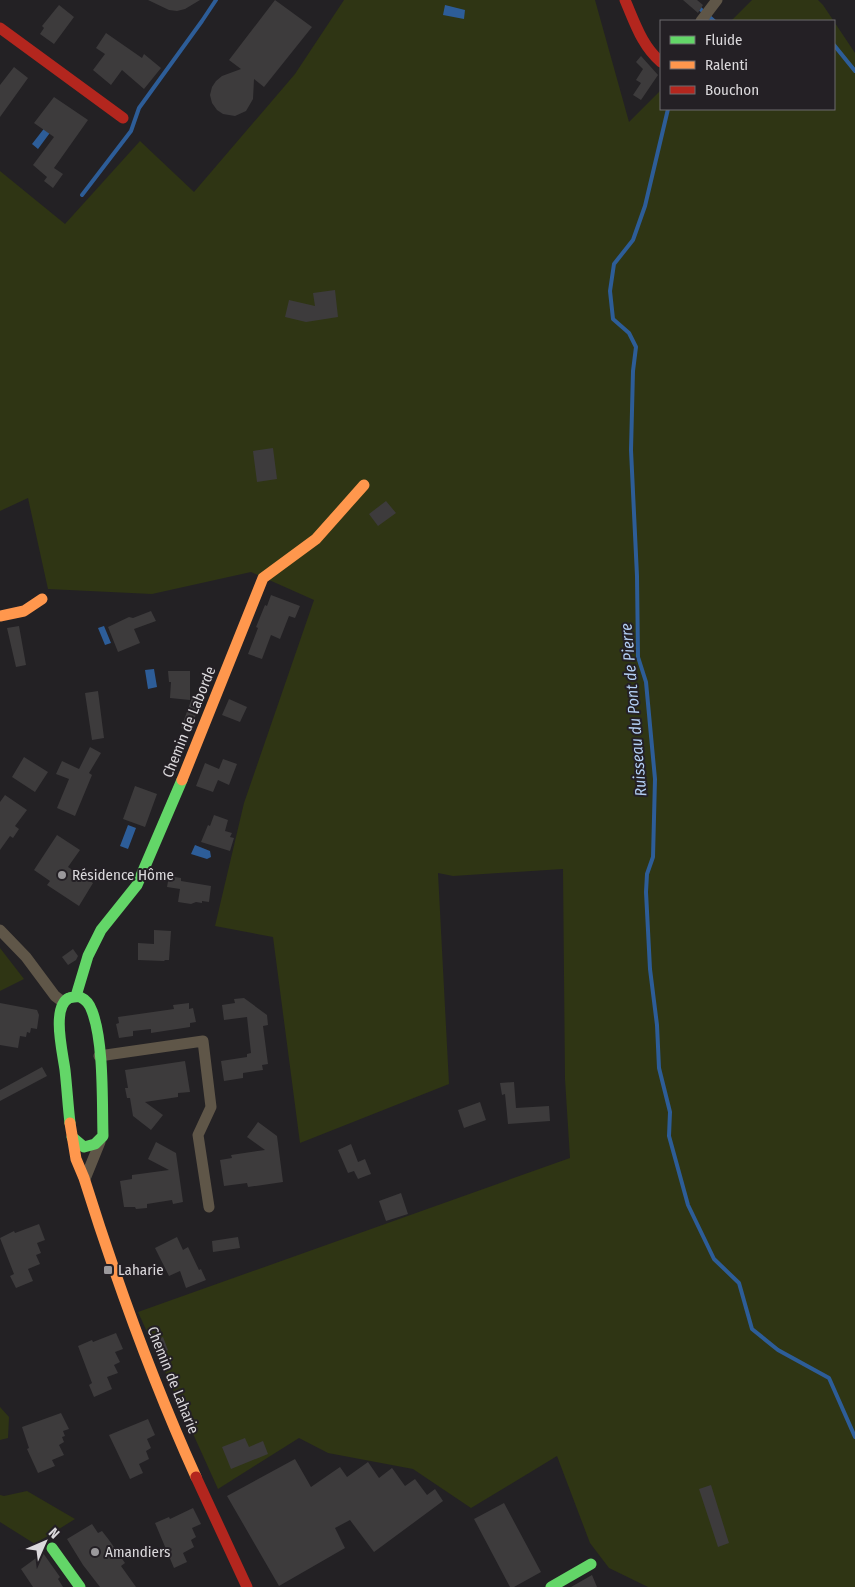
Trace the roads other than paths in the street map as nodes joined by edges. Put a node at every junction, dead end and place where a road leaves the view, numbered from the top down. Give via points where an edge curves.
1 (625, 0) edge
2 (634, 0) edge
3 (714, 4) edge
4 (632, 16) junction
5 (702, 20) edge
6 (0, 28) edge
7 (660, 61) edge
8 (123, 118) dead end
9 (364, 485) dead end
10 (42, 599) dead end
11 (0, 616) edge
12 (0, 930) edge
13 (76, 996) junction
14 (63, 1002) junction
15 (100, 1056) junction
16 (72, 1137) junction
17 (100, 1142) junction
18 (85, 1179) junction
19 (209, 1207) dead end
20 (52, 1548) dead end
21 (591, 1564) dead end
22 (80, 1587) edge
23 (247, 1587) edge
24 (551, 1587) edge

1 - 4 street
2 - 4 street
3 - 5 street
4 - 7 street via 648,50
6 - 8 street
9 - 13 street, Chemin de Laborde via 316,539 263,578 137,885 101,930 88,956
10 - 11 street via 24,610
12 - 14 street
13 - 14 street
13 - 15 street via 89,1003 94,1014
14 - 16 street, Chemin de Laharie via 59,1010 60,1034
15 - 17 street via 103,1136
15 - 19 street via 202,1041 211,1107 198,1135
16 - 17 street via 84,1147
16 - 18 street, Chemin de Laharie via 76,1161
17 - 18 street
18 - 23 street, Chemin de Laharie via 156,1386
20 - 22 street
21 - 24 street

